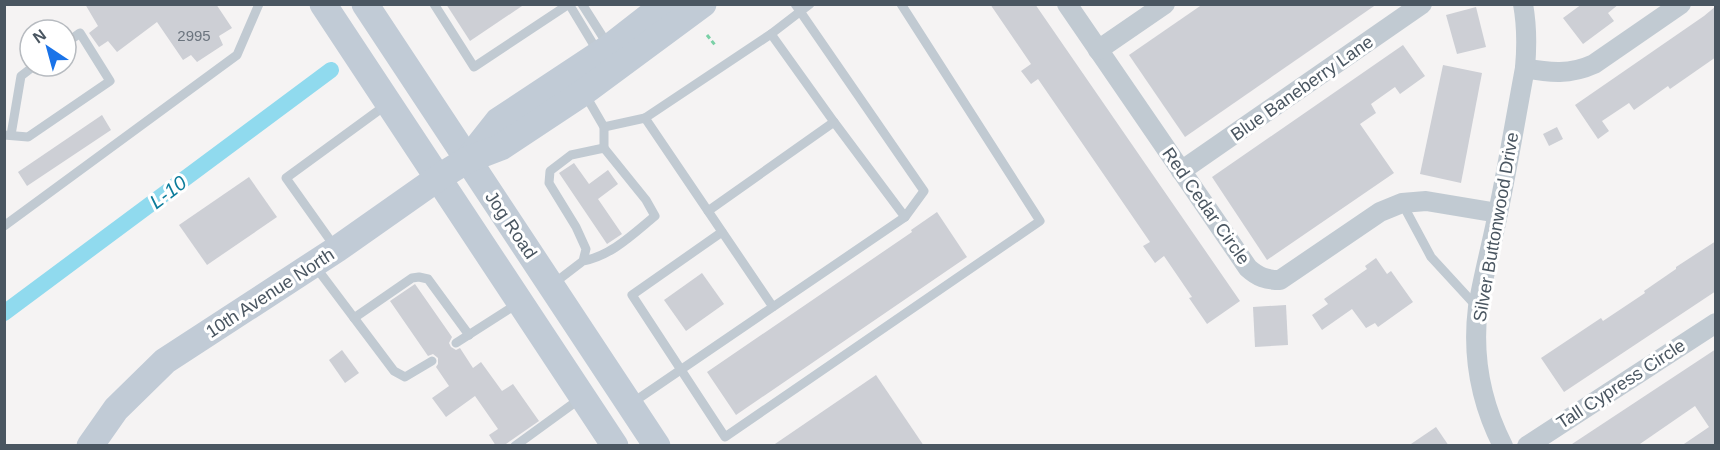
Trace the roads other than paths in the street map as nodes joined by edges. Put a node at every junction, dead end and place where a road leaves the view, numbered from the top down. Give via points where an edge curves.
1 (259, 4) edge
2 (323, 4) edge
3 (364, 4) edge
4 (434, 4) edge
5 (569, 4) edge
6 (582, 4) edge
7 (665, 4) edge
8 (703, 4) edge
9 (810, 4) edge
10 (901, 4) edge
11 (1067, 4) edge
12 (1165, 4) edge
13 (1422, 4) edge
14 (1523, 4) edge
15 (1681, 4) edge
16 (798, 8) edge
17 (771, 33) junction
18 (78, 34) edge
19 (604, 50) junction
20 (1098, 50) junction
21 (1525, 68) junction
22 (21, 78) edge
23 (584, 92) junction
24 (388, 104) junction
25 (645, 118) junction
26 (834, 122) junction
27 (604, 127) junction
28 (8, 135) edge
29 (604, 148) junction
30 (467, 160) junction
31 (1181, 171) junction
32 (438, 178) junction
33 (1402, 202) junction
34 (708, 211) junction
35 (1498, 213) junction
36 (906, 217) junction
37 (4, 226) edge
38 (722, 232) junction
39 (337, 249) junction
40 (583, 261) junction
41 (314, 265) junction
42 (550, 285) junction
43 (520, 302) junction
44 (773, 307) junction
45 (1478, 309) junction
46 (354, 318) junction
47 (1716, 323) edge
48 (468, 335) junction
49 (456, 343) dead end
50 (432, 361) dead end
51 (680, 371) junction
52 (583, 396) junction
53 (630, 405) junction
54 (90, 446) edge
55 (514, 446) edge
56 (615, 446) edge
57 (657, 446) edge
58 (1503, 446) edge
59 (1527, 446) edge

1 - 37 lane via 237,55
2 - 24 main road, Jog Road
3 - 30 main road, Jog Road
4 - 5 lane via 474,67
5 - 19 lane
6 - 19 lane
7 - 19 main road, 10th Avenue North
8 - 23 main road, 10th Avenue North
9 - 16 lane
10 - 51 lane via 1040,221 725,437
11 - 20 street, Red Cedar Circle
12 - 20 street
13 - 31 street, Blue Baneberry Lane
14 - 21 street, Silver Buttonwood Drive
15 - 21 street via 1582,69 1558,73
16 - 17 lane
16 - 36 lane via 924,191
17 - 25 lane
17 - 26 lane
18 - 28 lane via 110,81 28,136
19 - 30 main road, 10th Avenue North via 498,121
20 - 31 street, Red Cedar Circle
21 - 35 street, Silver Buttonwood Drive
22 - 28 lane
23 - 27 lane
23 - 30 main road, 10th Avenue North via 501,147
24 - 32 main road, Jog Road
24 - 39 lane via 286,178
25 - 27 lane
25 - 34 lane
26 - 34 lane
26 - 36 lane
27 - 29 lane
29 - 40 lane via 571,155 550,171 549,183 586,249
29 - 40 lane via 655,216 624,242 595,259
30 - 32 main road, 10th Avenue North
30 - 42 main road, Jog Road
31 - 33 street, Red Cedar Circle via 1248,268 1268,280 1280,280 1380,212
32 - 39 main road, 10th Avenue North
32 - 43 main road, Jog Road
33 - 35 street, Red Cedar Circle via 1426,201
33 - 45 lane via 1431,256
34 - 38 lane
35 - 45 street, Silver Buttonwood Drive
36 - 44 lane
38 - 44 lane
38 - 51 lane via 632,295
39 - 41 main road, 10th Avenue North
40 - 42 lane
41 - 46 lane
41 - 54 main road, 10th Avenue North via 165,361 116,409
42 - 53 main road, Jog Road
43 - 48 lane
43 - 52 main road, Jog Road
44 - 51 lane
45 - 58 street, Silver Buttonwood Drive via 1480,381 1490,420
46 - 48 lane via 419,276 428,279
46 - 50 lane via 394,371 405,377
47 - 59 street, Tall Cypress Circle
48 - 49 lane
51 - 53 lane
52 - 55 lane
52 - 56 main road, Jog Road
53 - 57 main road, Jog Road

